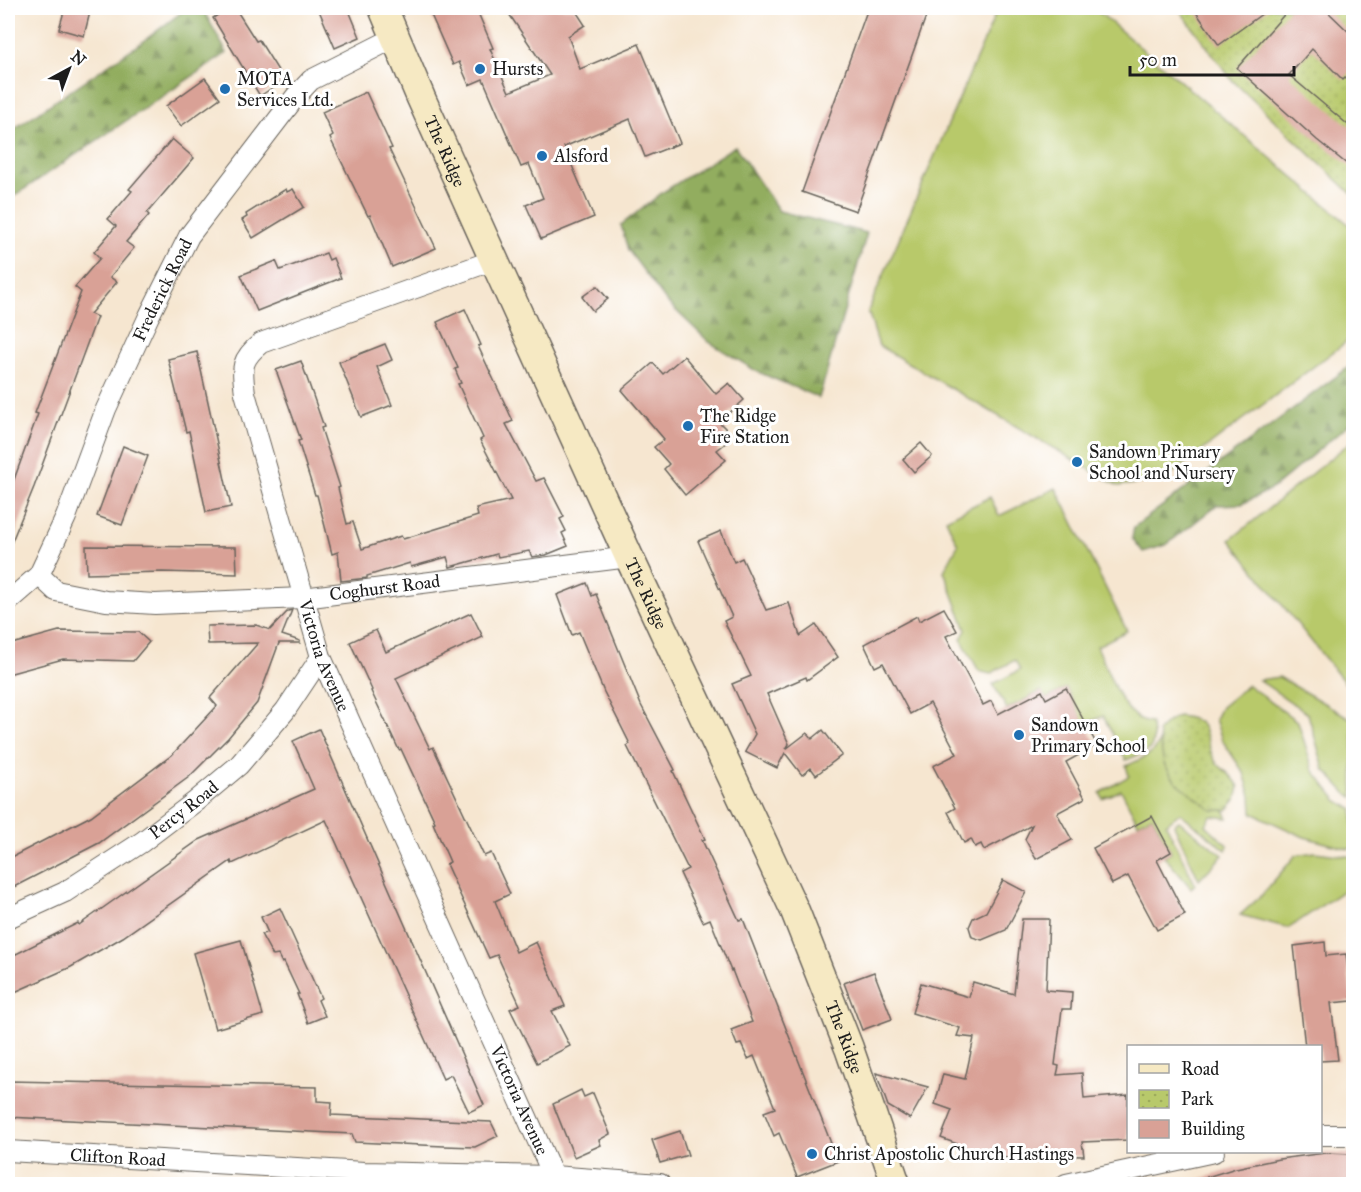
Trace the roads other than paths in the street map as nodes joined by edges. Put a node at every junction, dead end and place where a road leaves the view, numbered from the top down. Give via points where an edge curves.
1 (383, 8) edge
2 (396, 37) junction
3 (494, 260) junction
4 (629, 557) junction
5 (39, 575) junction
6 (303, 598) junction
7 (8, 602) edge
8 (321, 657) junction
9 (8, 918) edge
10 (1353, 1135) edge
11 (1322, 1136) edge
12 (8, 1151) edge
13 (1210, 1153) edge
14 (555, 1180) edge
15 (660, 1185) edge
16 (896, 1185) edge
17 (1066, 1185) edge

1 - 2 main road, The Ridge
2 - 3 main road, The Ridge
2 - 5 street, Frederick Road via 311,80 189,236 106,409 66,517
3 - 4 main road, The Ridge
3 - 6 street, Victoria Avenue via 261,343 248,354 242,369 244,393
4 - 6 street, Coghurst Road
4 - 16 main road, The Ridge via 795,911 849,1048
5 - 6 street, Coghurst Road via 56,591 106,601 155,604
5 - 7 street, Frederick Road
6 - 8 street, Victoria Avenue
8 - 9 street, Percy Road via 285,711 239,765 205,794 142,842 65,892
8 - 14 street, Victoria Avenue
10 - 11 street
12 - 14 street, Clifton Road
13 - 17 street
14 - 15 street, Clifton Road

